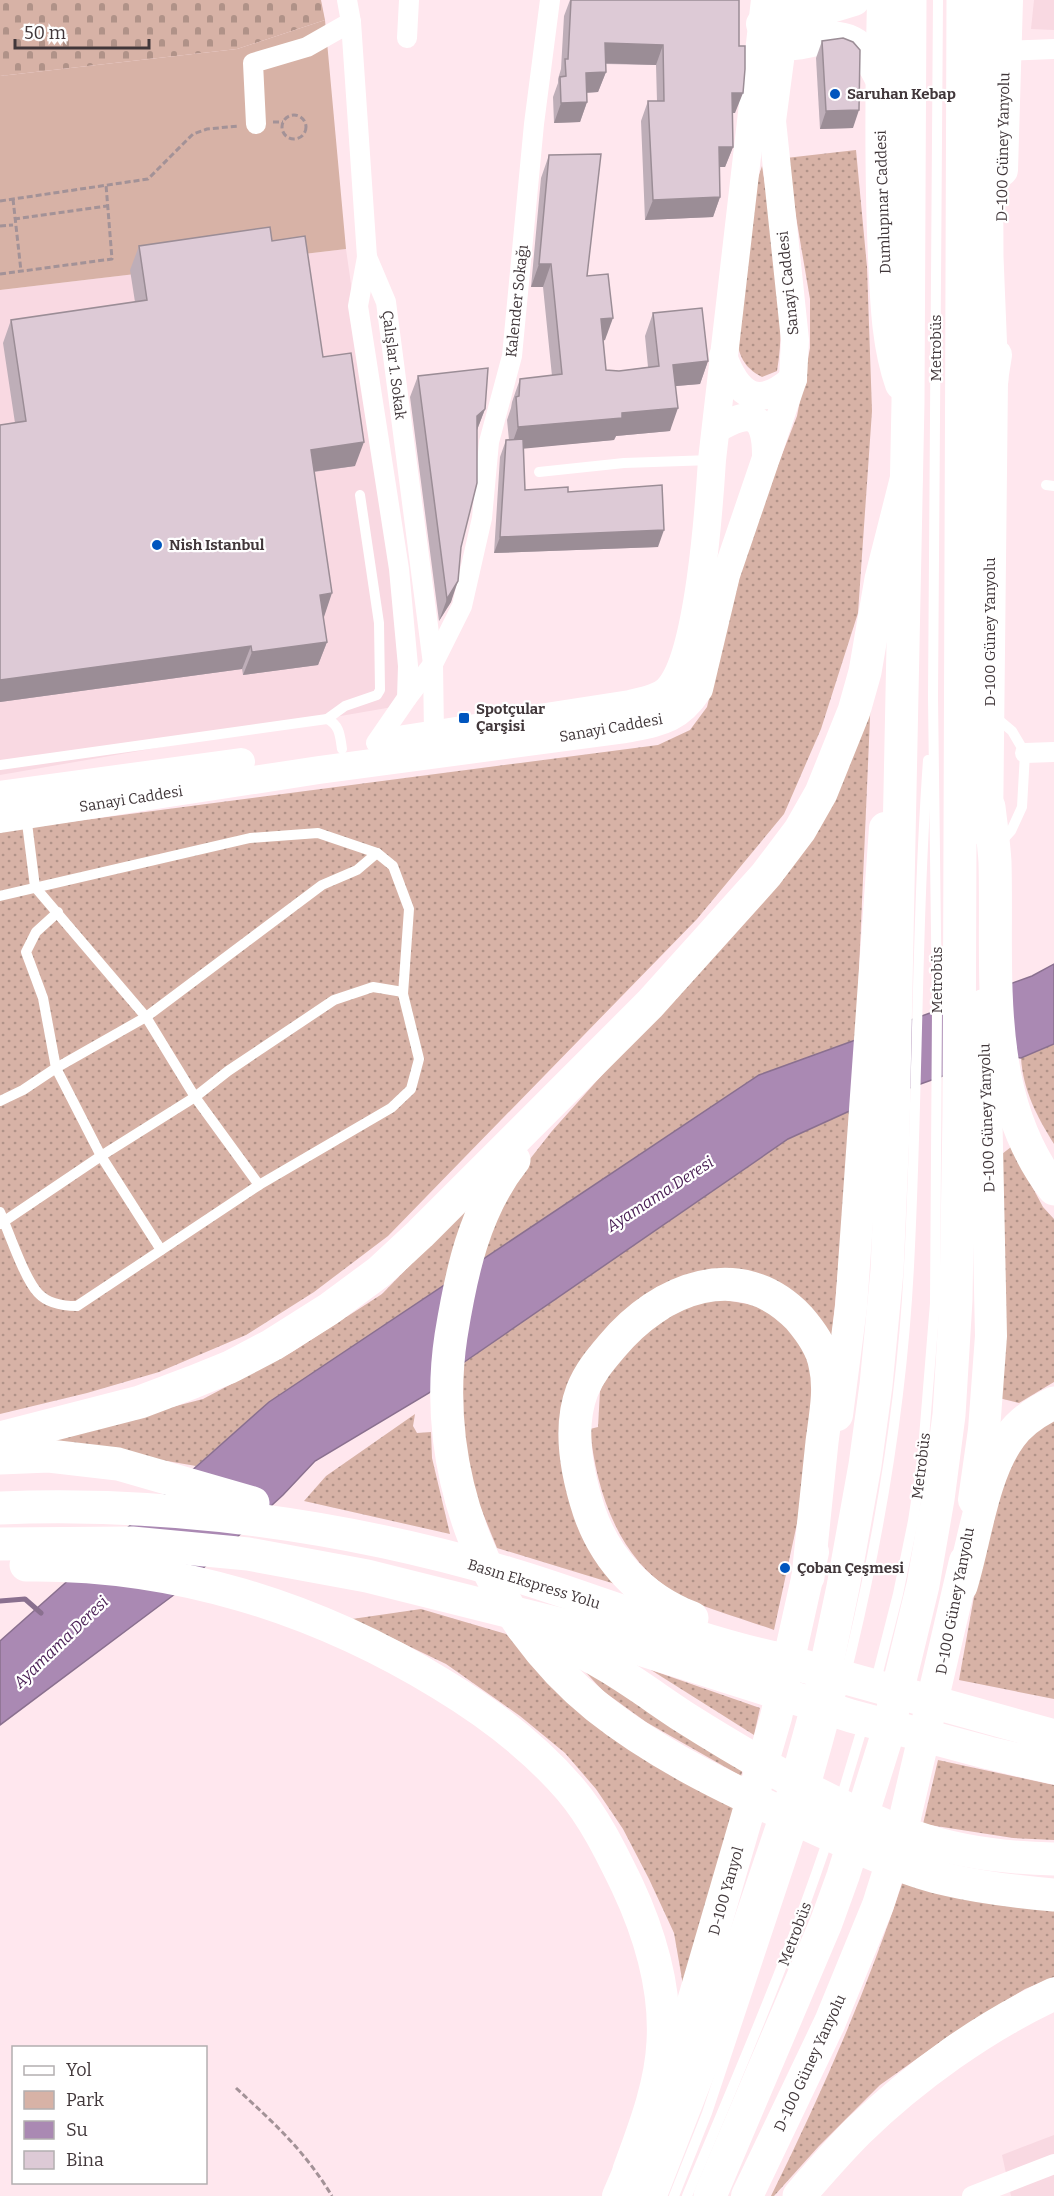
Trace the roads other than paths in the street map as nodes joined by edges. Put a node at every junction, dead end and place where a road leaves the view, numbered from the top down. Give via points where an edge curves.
1 (347, 0) edge
2 (409, 0) edge
3 (550, 0) edge
4 (854, 0) edge
5 (884, 0) edge
6 (910, 0) edge
7 (938, 0) edge
8 (963, 0) edge
9 (986, 0) edge
10 (1007, 0) edge
11 (777, 18) edge
12 (351, 22) junction
13 (407, 38) dead end
14 (1054, 49) edge
15 (1004, 51) junction
16 (881, 79) junction
17 (256, 124) road end
18 (367, 256) junction
19 (723, 356) junction
20 (793, 379) junction
21 (992, 380) junction
22 (908, 402) junction
23 (717, 429) junction
24 (766, 455) junction
25 (712, 460) junction
26 (539, 472) dead end
27 (906, 480) junction
28 (360, 495) dead end
29 (433, 664) junction
30 (904, 674) junction
31 (933, 697) junction
32 (407, 698) junction
33 (989, 712) junction
34 (327, 719) junction
35 (435, 734) junction
36 (376, 744) junction
37 (342, 749) junction
38 (1054, 752) edge
39 (1025, 753) junction
40 (0, 765) edge
41 (0, 795) edge
42 (989, 807) junction
43 (13, 817) edge
44 (993, 848) junction
45 (377, 853) junction
46 (35, 887) junction
47 (0, 896) edge
48 (58, 912) junction
49 (403, 992) junction
50 (146, 1017) junction
51 (56, 1068) junction
52 (561, 1095) junction
53 (195, 1097) junction
54 (0, 1101) edge
55 (101, 1156) junction
56 (259, 1185) junction
57 (1054, 1189) edge
58 (2, 1220) edge
59 (161, 1250) junction
60 (1054, 1403) edge
61 (0, 1438) edge
62 (0, 1458) edge
63 (0, 1508) edge
64 (275, 1516) junction
65 (0, 1544) edge
66 (0, 1565) edge
67 (808, 1577) junction
68 (961, 1586) junction
69 (855, 1587) junction
70 (911, 1589) junction
71 (446, 1597) junction
72 (771, 1657) junction
73 (968, 1711) junction
74 (1054, 1722) edge
75 (1054, 1736) edge
76 (1054, 1768) edge
77 (835, 1817) dead end
78 (831, 1828) dead end
79 (1054, 1859) edge
80 (1054, 1895) edge
81 (770, 1898) junction
82 (814, 1920) junction
83 (1054, 1994) edge
84 (1054, 2164) edge
85 (623, 2183) edge
86 (651, 2196) edge
87 (674, 2196) edge
88 (687, 2196) edge
89 (710, 2196) edge
90 (747, 2196) edge
91 (799, 2196) edge
92 (972, 2196) edge

1 - 12 street, Çalışlar 1. Sokak
2 - 13 street
3 - 29 street, Kalender Sokağı via 512,356 489,442 482,518 462,606
4 - 11 main road
5 - 16 main road, Dumlupınar Caddesi
6 - 22 highway
7 - 31 lane, Metrobüs
8 - 70 highway via 956,1300 949,1415 938,1499
9 - 21 highway via 987,257
10 - 15 main road, D-100 Güney Yanyolu
11 - 16 main road via 854,43 871,60
11 - 19 main road, Sanayi Caddesi
11 - 20 main road, Sanayi Caddesi via 772,121 795,340
12 - 17 street via 307,47 253,63
12 - 18 street, Çalışlar 1. Sokak
14 - 15 street
15 - 21 main road, D-100 Güney Yanyolu via 1000,327
16 - 22 main road, Dumlupınar Caddesi via 885,282 896,364
18 - 29 street, Çalışlar 1. Sokak via 386,302
18 - 32 street via 358,306 399,569
19 - 20 main road via 738,385 749,395 763,397 779,391
19 - 23 main road, Sanayi Caddesi
20 - 24 main road, Sanayi Caddesi
21 - 33 main road, D-100 Güney Yanyolu
22 - 27 highway
23 - 24 main road via 735,418 754,418 762,423
23 - 25 main road, Sanayi Caddesi
24 - 43 main road, Sanayi Caddesi via 726,575 699,689 673,718 625,729
25 - 26 lane
25 - 35 main road, Sanayi Caddesi via 689,644 678,674 667,690 630,704
27 - 30 highway
27 - 52 highway via 890,537 876,622 854,711 821,793 800,831 737,908
28 - 34 lane via 379,623 380,690
29 - 32 street, Kalender Sokağı
29 - 35 street, Çalışlar 1. Sokak
30 - 67 main road, D-100 Yanyol via 889,769 851,1307 832,1451
30 - 69 highway via 887,1270
31 - 69 lane, Metrobüs via 921,858 909,1268 890,1456
31 - 70 lane, Metrobüs via 937,998 935,1303
32 - 36 street, Kalender Sokağı
33 - 39 lane via 1012,732
33 - 42 main road, D-100 Güney Yanyolu
34 - 37 lane via 339,730
34 - 40 lane
35 - 36 main road, Sanayi Caddesi
36 - 37 main road, Sanayi Caddesi
37 - 41 main road, Sanayi Caddesi
38 - 39 street
39 - 44 lane via 1018,819
42 - 44 highway
42 - 68 main road, D-100 Güney Yanyolu via 982,962 991,1336 982,1441
43 - 46 lane
44 - 57 highway via 996,976 1005,1079 1027,1144
45 - 46 lane via 318,833 250,838
45 - 49 lane via 393,866 409,909
45 - 50 lane via 357,870 322,885
46 - 47 lane
46 - 48 lane
48 - 50 lane
48 - 51 lane via 36,932 26,952 43,998
49 - 53 lane via 373,987 334,1000
49 - 56 lane via 419,1059 411,1089 392,1108
50 - 51 lane
50 - 53 lane
51 - 54 lane
51 - 55 lane
52 - 61 highway via 533,1118 379,1272 272,1345 231,1367 140,1402
52 - 80 highway via 493,1189 479,1219 460,1285 448,1356 446,1390 457,1490 482,1559 518,1619 574,1687 640,1737 736,1793 873,1855 949,1880
53 - 55 lane
53 - 56 lane
55 - 58 lane
55 - 59 lane
56 - 59 lane
58 - 59 lane via 38,1293 61,1306 77,1306
60 - 68 highway via 1026,1419 1010,1437 994,1468
62 - 64 highway via 80,1458 142,1469
63 - 64 highway via 125,1506
64 - 72 highway, Basın Ekspress Yolu via 505,1573 725,1647
65 - 71 highway, Basın Ekspress Yolu via 90,1541 248,1554 367,1576
66 - 85 highway via 109,1567 188,1580 269,1602 382,1649 473,1704 544,1760 573,1791 597,1827 635,1902 663,2011 663,2045 656,2084 646,2126
67 - 72 highway via 828,1391 821,1350 790,1309 776,1298 743,1286 699,1287 660,1301 618,1338 594,1368 582,1392 576,1437 584,1494 594,1526 610,1555 644,1591 664,1607 726,1632
67 - 85 main road, D-100 Yanyol via 776,1717 683,2036
68 - 90 main road, D-100 Güney Yanyolu via 903,1826 865,1940
69 - 81 highway via 810,1734
69 - 81 lane, Metrobüs via 847,1670 809,1808
70 - 77 lane, Metrobüs via 870,1702
70 - 82 highway via 872,1786
71 - 76 highway, Basın Ekspress Yolu via 567,1626 851,1716
71 - 79 highway via 575,1648 794,1780 915,1837 972,1851
72 - 73 highway, Basın Ekspress Yolu
73 - 74 highway
73 - 75 highway, Basın Ekspress Yolu
78 - 82 lane, Metrobüs
81 - 86 highway
81 - 87 lane, Metrobüs via 707,2113
82 - 88 lane, Metrobüs
82 - 89 highway
83 - 91 highway via 1019,2010 923,2077 857,2132
84 - 92 street

